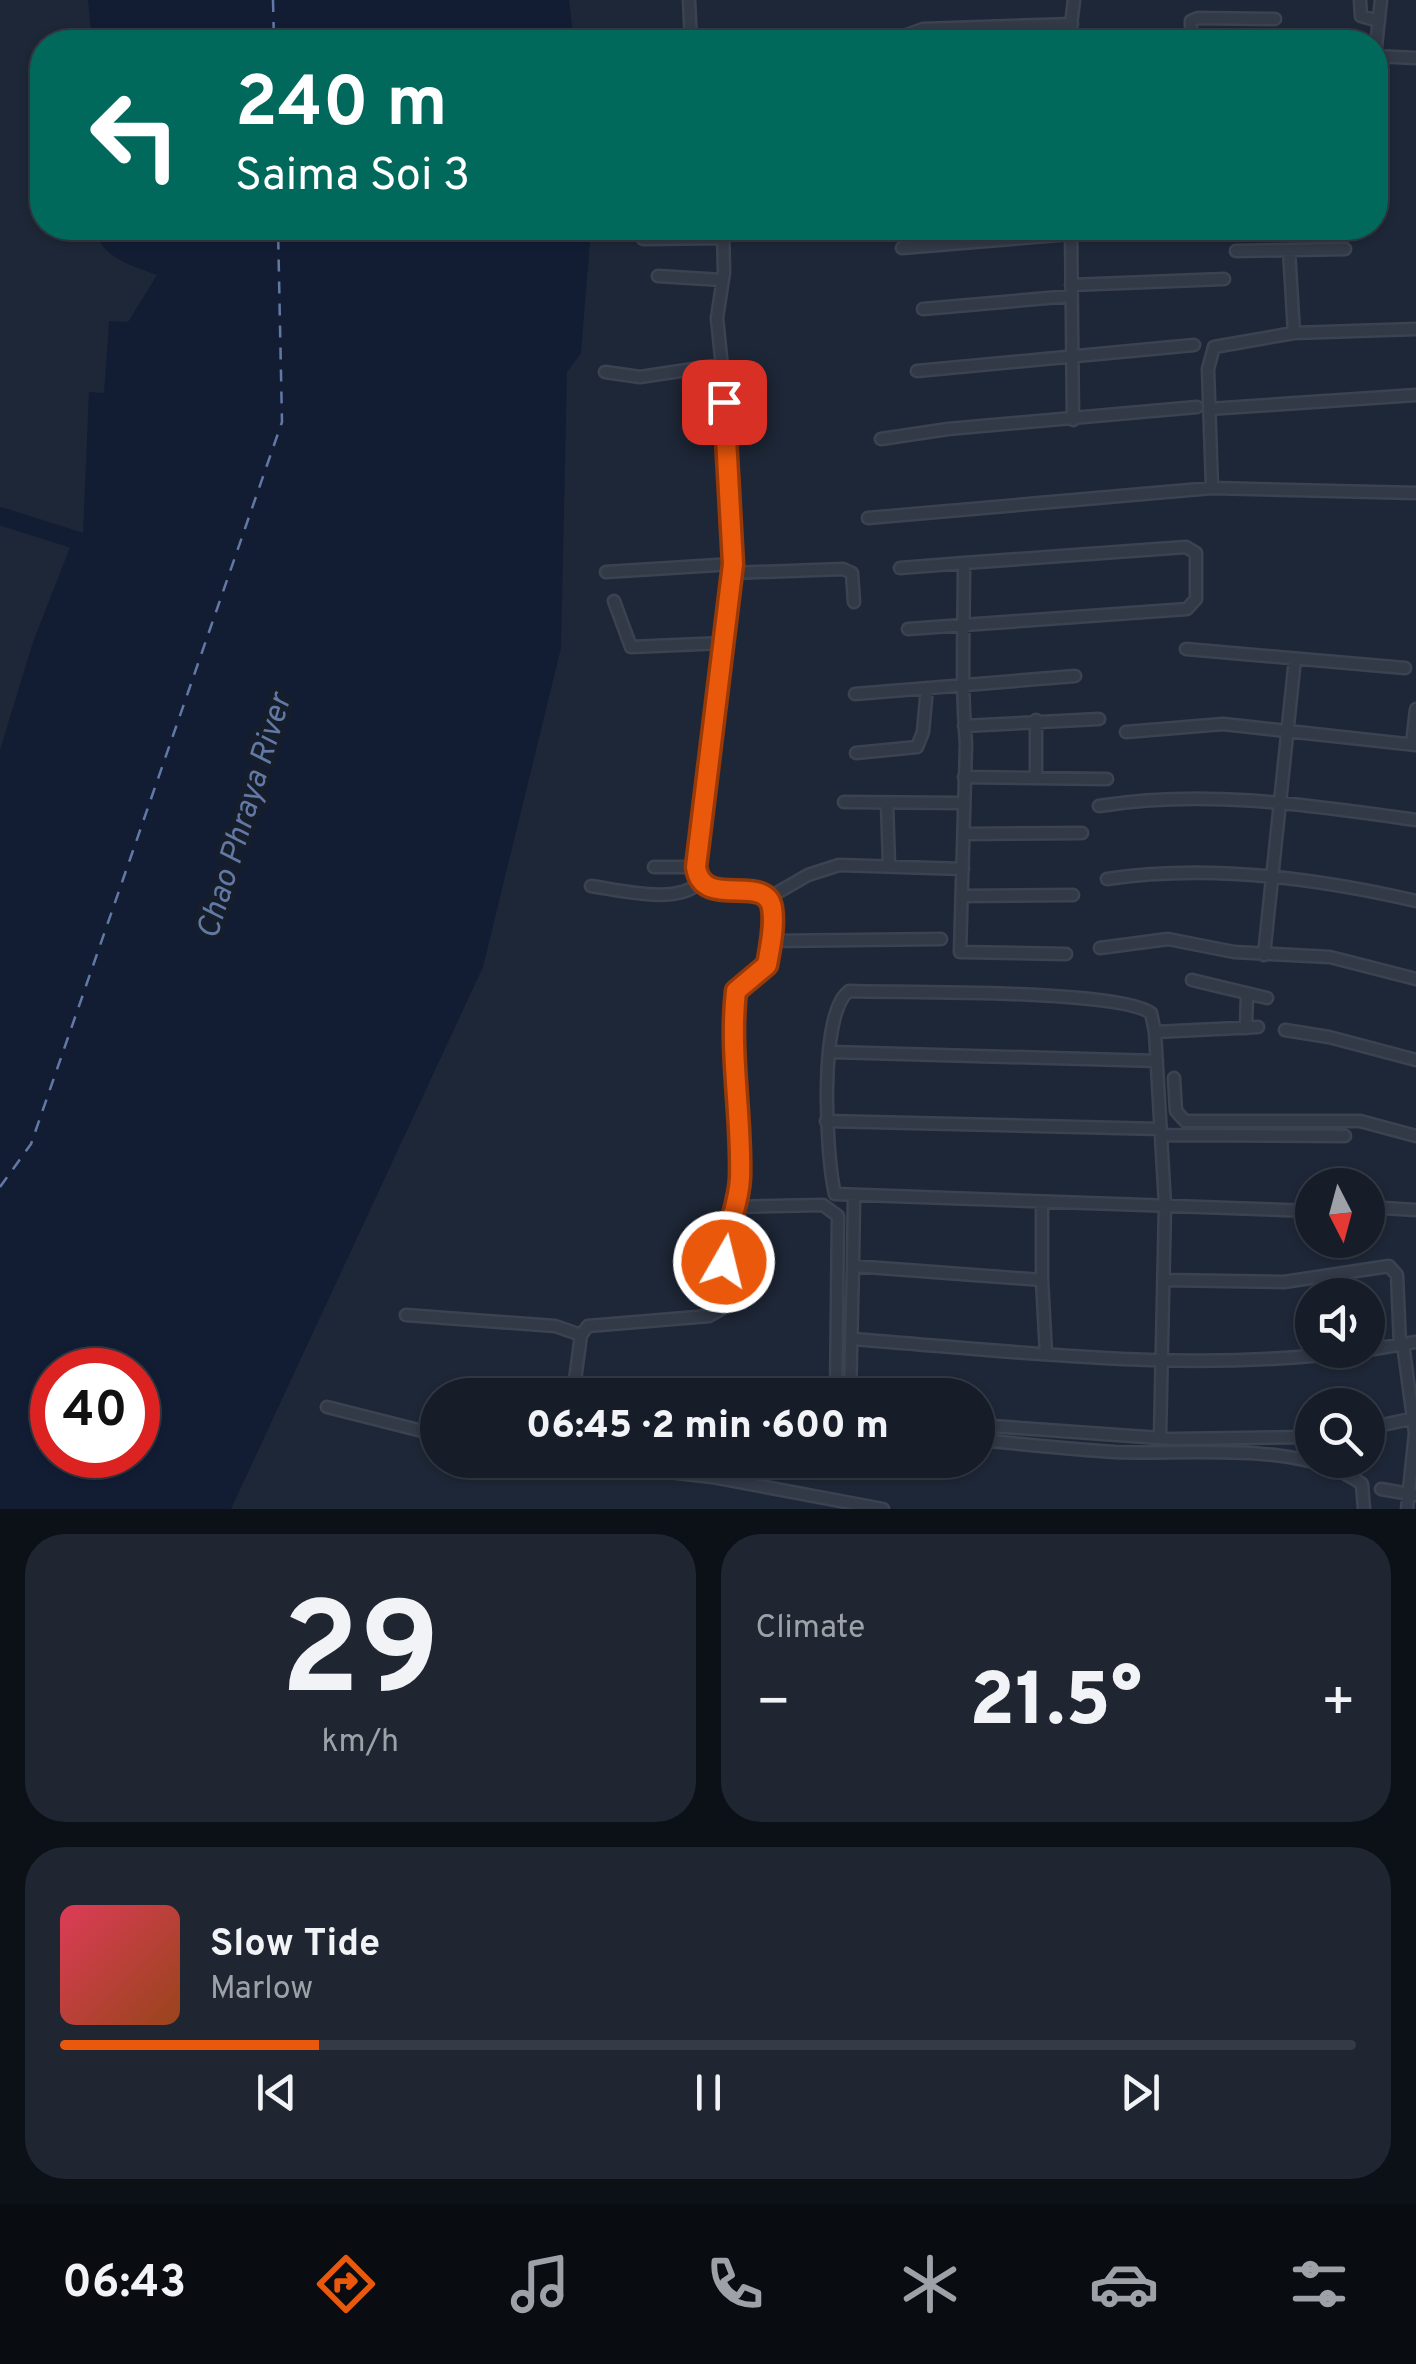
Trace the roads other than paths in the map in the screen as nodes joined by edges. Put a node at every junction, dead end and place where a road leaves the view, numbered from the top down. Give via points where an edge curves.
1 (689, 0) edge
2 (1074, 0) edge
3 (1360, 0) edge
4 (1381, 0) edge
5 (1276, 19) dead end
6 (1379, 21) junction
7 (1072, 24) junction
8 (690, 30) edge
9 (923, 30) edge
10 (1071, 30) edge
11 (1191, 30) edge
12 (1378, 30) edge
13 (1388, 58) edge
14 (1416, 58) edge
15 (724, 240) edge
16 (982, 240) edge
17 (1071, 240) edge
18 (902, 248) dead end
19 (1289, 250) junction
20 (1345, 250) dead end
21 (1236, 251) dead end
22 (658, 276) dead end
23 (1224, 278) dead end
24 (722, 280) junction
25 (1071, 291) junction
26 (922, 309) dead end
27 (1416, 329) edge
28 (1294, 333) junction
29 (1194, 345) dead end
30 (1070, 357) junction
31 (720, 365) junction
32 (917, 370) dead end
33 (605, 372) dead end
34 (1416, 395) edge
35 (1203, 408) junction
36 (1073, 420) junction
37 (881, 439) dead end
38 (1212, 488) junction
39 (1416, 492) edge
40 (868, 518) dead end
41 (964, 563) junction
42 (900, 568) dead end
43 (732, 569) junction
44 (606, 572) dead end
45 (614, 601) dead end
46 (854, 602) dead end
47 (964, 624) junction
48 (908, 629) dead end
49 (724, 643) junction
50 (1186, 649) dead end
51 (1295, 659) junction
52 (1405, 668) dead end
53 (1075, 676) dead end
54 (964, 684) junction
55 (927, 688) junction
56 (855, 694) dead end
57 (1416, 710) edge
58 (1099, 719) dead end
59 (1036, 720) junction
60 (964, 726) junction
61 (1290, 730) junction
62 (1126, 732) dead end
63 (1414, 745) edge
64 (856, 752) dead end
65 (964, 777) junction
66 (1036, 778) junction
67 (1107, 778) dead end
68 (1283, 801) junction
69 (844, 802) dead end
70 (887, 803) junction
71 (964, 803) junction
72 (1099, 806) dead end
73 (1416, 820) edge
74 (1082, 833) dead end
75 (964, 834) junction
76 (889, 865) junction
77 (654, 866) dead end
78 (696, 867) junction
79 (963, 869) junction
80 (1107, 879) dead end
81 (1272, 879) junction
82 (700, 882) junction
83 (591, 886) dead end
84 (963, 896) junction
85 (1073, 896) dead end
86 (768, 898) junction
87 (1416, 900) edge
88 (941, 939) dead end
89 (771, 941) junction
90 (1100, 948) dead end
91 (1066, 954) dead end
92 (1264, 954) junction
93 (1192, 980) dead end
94 (1416, 980) edge
95 (1247, 994) junction
96 (1267, 998) dead end
97 (1285, 1030) dead end
98 (1155, 1032) junction
99 (832, 1052) junction
100 (1416, 1060) edge
101 (1157, 1061) junction
102 (1174, 1078) dead end
103 (826, 1121) junction
104 (1161, 1132) junction
105 (1345, 1136) dead end
106 (1416, 1136) edge
107 (854, 1195) junction
108 (1042, 1202) junction
109 (1165, 1206) junction
110 (732, 1207) junction
111 (1385, 1208) edge
112 (1295, 1210) edge
113 (1416, 1210) edge
114 (853, 1266) junction
115 (1042, 1280) junction
116 (1164, 1280) junction
117 (406, 1315) dead end
118 (581, 1334) junction
119 (853, 1339) junction
120 (1416, 1342) edge
121 (1401, 1345) junction
122 (1385, 1347) edge
123 (1046, 1354) junction
124 (1295, 1360) edge
125 (1162, 1361) junction
126 (575, 1378) edge
127 (836, 1378) edge
128 (851, 1378) edge
129 (327, 1407) dead end
130 (1414, 1418) edge
131 (1385, 1424) edge
132 (995, 1426) edge
133 (420, 1431) edge
134 (1295, 1437) edge
135 (1160, 1438) junction
136 (995, 1442) edge
137 (716, 1478) edge
138 (1381, 1490) dead end
139 (1412, 1494) edge
140 (806, 1503) edge
141 (883, 1509) edge
142 (1364, 1509) edge
143 (1406, 1509) edge

1 - 8 street
2 - 7 street
3 - 6 street via 1361,16
4 - 6 street
5 - 11 street via 1198,18
6 - 12 street
7 - 9 street
7 - 10 street
13 - 14 street
15 - 24 street
16 - 18 street
17 - 25 street
19 - 20 street
19 - 21 street
19 - 28 street
22 - 24 street
23 - 25 street
24 - 31 street
25 - 26 street
25 - 30 street
27 - 28 street
28 - 35 street via 1214,347
29 - 30 street
30 - 32 street
30 - 36 street
31 - 33 street via 640,377
31 - 43 street via 730,437
34 - 35 street
35 - 36 street
35 - 38 street
36 - 37 street
38 - 39 street
38 - 40 street
41 - 42 street
41 - 47 street
41 - 47 street via 1186,547 1196,553 1196,598 1187,609
43 - 44 street
43 - 46 street via 848,570
43 - 49 street
45 - 49 street via 628,646
47 - 48 street
47 - 54 street
49 - 78 street
50 - 51 street
51 - 52 street
51 - 61 street
53 - 54 street
54 - 55 street
54 - 60 street
55 - 56 street
55 - 64 street via 916,747
57 - 63 street
58 - 59 street
59 - 60 street
59 - 66 street
60 - 65 street
61 - 62 street via 1223,724
61 - 63 street
61 - 68 street
65 - 66 street
65 - 71 street
66 - 67 street
68 - 72 street via 1194,796
68 - 73 street
68 - 81 street
69 - 70 street
70 - 71 street
70 - 76 street
71 - 75 street
74 - 75 street
75 - 79 street
76 - 79 street
76 - 86 street via 820,870
77 - 78 street
78 - 82 street
79 - 84 street
80 - 81 street via 1188,872
81 - 87 street
81 - 92 street
82 - 83 street via 694,890 673,893
82 - 86 street via 711,890
84 - 85 street
84 - 91 street via 960,952
86 - 89 street
88 - 89 street
89 - 110 street via 767,965 736,991 740,1174
90 - 92 street via 1168,939
92 - 94 street via 1330,957
93 - 95 street
95 - 96 street
95 - 98 street via 1252,1028
97 - 100 street
98 - 99 street via 1151,1013 1136,1006 1060,996 849,991 835,1011
98 - 101 street
99 - 101 street
99 - 103 street
101 - 104 street
102 - 106 street via 1176,1111 1185,1120 1360,1121
103 - 104 street
103 - 107 street via 835,1194
104 - 105 street
104 - 109 street
107 - 108 street
107 - 114 street
108 - 109 street
108 - 115 street
109 - 112 street
109 - 116 street
110 - 118 street via 720,1312 594,1324
110 - 127 street via 822,1206 838,1216
111 - 113 street
114 - 115 street
114 - 119 street
115 - 123 street
116 - 121 street via 1284,1282 1389,1266 1397,1275
116 - 125 street
117 - 118 street via 554,1326
118 - 126 street
119 - 123 street
119 - 128 street
120 - 121 street
121 - 122 street
121 - 130 street
123 - 125 street
124 - 125 street
125 - 135 street
129 - 133 street
130 - 131 street
130 - 139 street
132 - 135 street
134 - 135 street
136 - 142 street via 1294,1458 1352,1478 1364,1492
137 - 140 street
138 - 139 street
139 - 143 street
140 - 141 street

